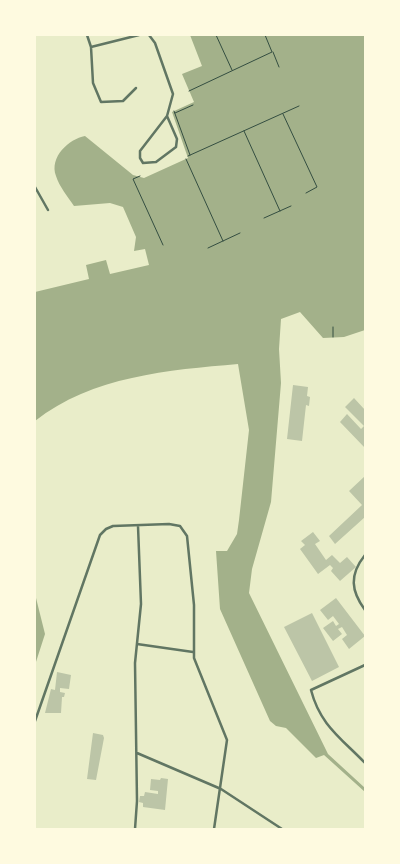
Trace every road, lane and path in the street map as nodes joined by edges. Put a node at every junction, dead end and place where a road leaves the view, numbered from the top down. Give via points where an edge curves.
1 (87, 35) edge
2 (140, 35) edge
3 (149, 35) edge
4 (216, 35) edge
5 (265, 35) edge
6 (91, 47) junction
7 (272, 52) junction
8 (279, 67) dead end
9 (232, 70) junction
10 (136, 88) dead end
11 (189, 90) dead end
12 (193, 105) dead end
13 (299, 106) dead end
14 (282, 113) junction
15 (167, 116) junction
16 (244, 131) junction
17 (186, 159) dead end
18 (140, 176) dead end
19 (35, 187) edge
20 (306, 192) dead end
21 (291, 206) dead end
22 (48, 210) dead end
23 (280, 211) junction
24 (264, 218) dead end
25 (240, 233) dead end
26 (223, 241) junction
27 (163, 245) dead end
28 (208, 248) dead end
29 (333, 327) dead end
30 (333, 337) dead end
31 (138, 525) junction
32 (365, 555) edge
33 (365, 610) edge
34 (137, 644) junction
35 (193, 652) junction
36 (365, 665) edge
37 (35, 721) edge
38 (137, 753) junction
39 (365, 763) edge
40 (220, 789) junction
41 (135, 829) edge
42 (214, 829) edge
43 (282, 829) edge

1 - 6 street
2 - 6 street
3 - 15 street via 173,91
4 - 9 path
5 - 7 path
6 - 10 street via 92,84 101,102 124,101
7 - 8 path
7 - 9 path
9 - 11 path
12 - 16 path via 174,112 189,156
13 - 14 path
14 - 16 path
14 - 20 path via 317,187
15 - 15 street via 140,150 143,163 156,162 176,147 177,139
16 - 23 path
17 - 26 path
18 - 27 path via 133,180
19 - 22 street
21 - 23 path
23 - 24 path
25 - 26 path
26 - 28 path
29 - 30 path
31 - 34 street via 141,604
31 - 35 street via 180,526 186,533 194,605
31 - 37 street via 108,527 100,535
32 - 33 street via 358,564 352,589
34 - 35 street
34 - 38 street
35 - 40 street via 227,740
36 - 39 street via 311,690 324,722
38 - 40 street
38 - 41 street
40 - 42 street
40 - 43 street

